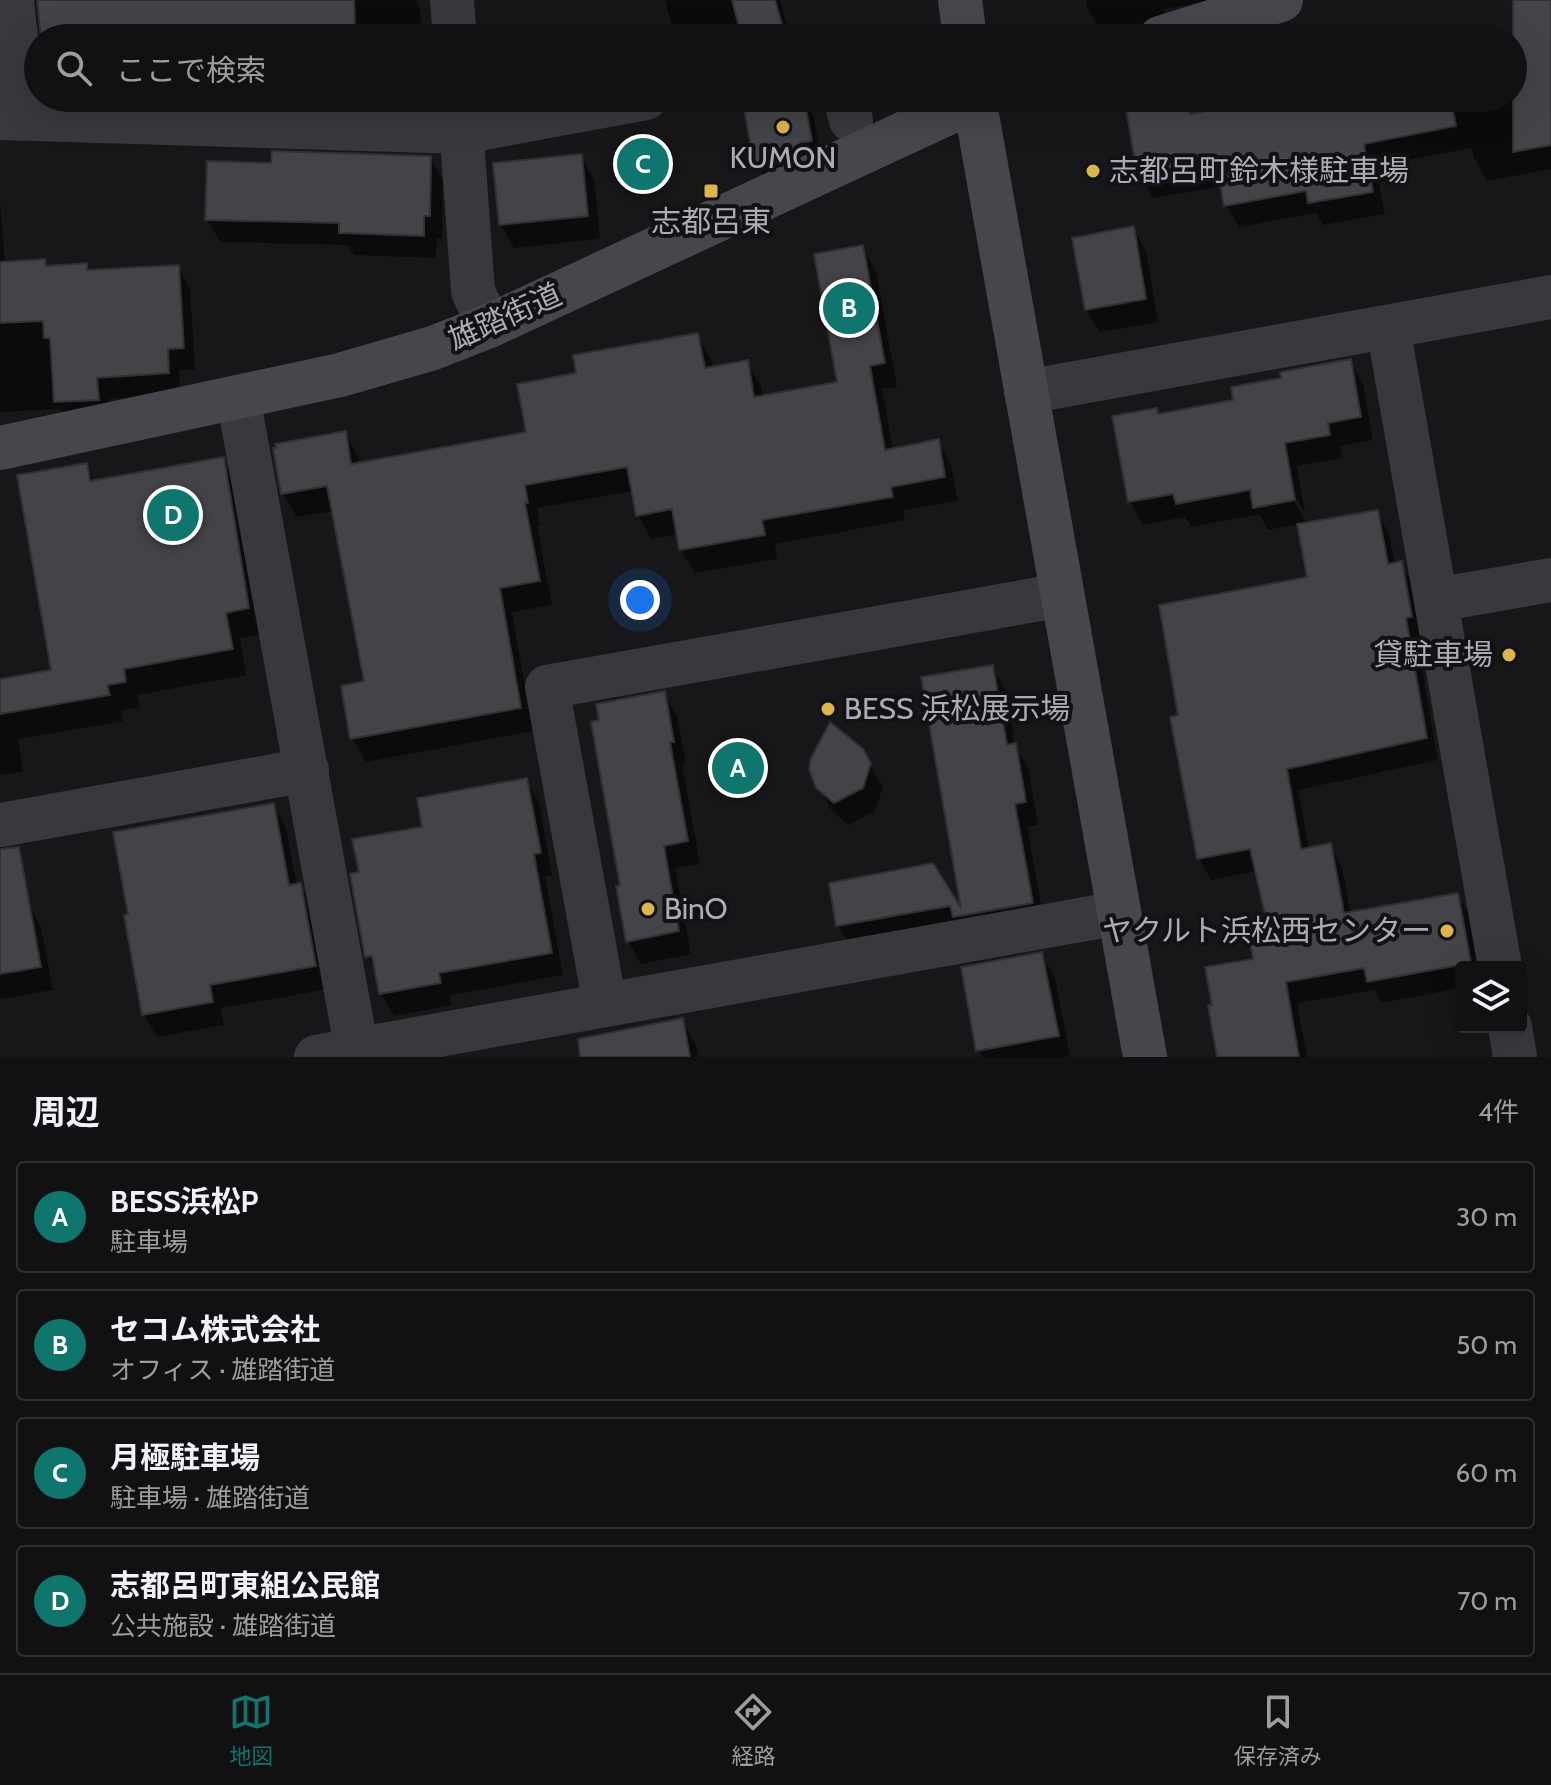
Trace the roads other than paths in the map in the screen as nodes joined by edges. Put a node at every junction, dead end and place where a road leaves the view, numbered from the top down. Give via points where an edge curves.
1 (12, 0) edge
2 (452, 0) edge
3 (960, 0) edge
4 (1281, 0) edge
5 (454, 24) edge
6 (963, 24) edge
7 (1205, 24) edge
8 (494, 112) edge
9 (948, 112) edge
10 (978, 112) edge
11 (461, 115) edge
12 (9, 119) edge
13 (1551, 297) edge
14 (489, 326) junction
15 (1388, 327) junction
16 (1026, 392) junction
17 (238, 397) junction
18 (0, 448) edge
19 (1551, 580) edge
20 (1062, 595) junction
21 (1436, 600) junction
22 (307, 770) junction
23 (0, 825) edge
24 (1119, 913) junction
25 (1499, 961) edge
26 (605, 1005) junction
27 (1511, 1033) edge
28 (343, 1055) edge
29 (1145, 1057) edge
30 (1515, 1057) edge

1 - 12 street via 19,67
2 - 5 street
3 - 6 street
4 - 7 street
8 - 11 street
9 - 14 street, 雄踏街道
10 - 16 street
11 - 12 street
11 - 14 street via 473,291
13 - 15 street
14 - 17 street, 雄踏街道 via 386,363
15 - 16 street
15 - 21 street
16 - 20 street
17 - 18 street, 雄踏街道
17 - 22 street
19 - 21 street
20 - 24 street
20 - 26 street via 547,687
21 - 25 street
22 - 23 street
22 - 28 street
24 - 26 street
24 - 29 street
26 - 28 street
27 - 30 street

